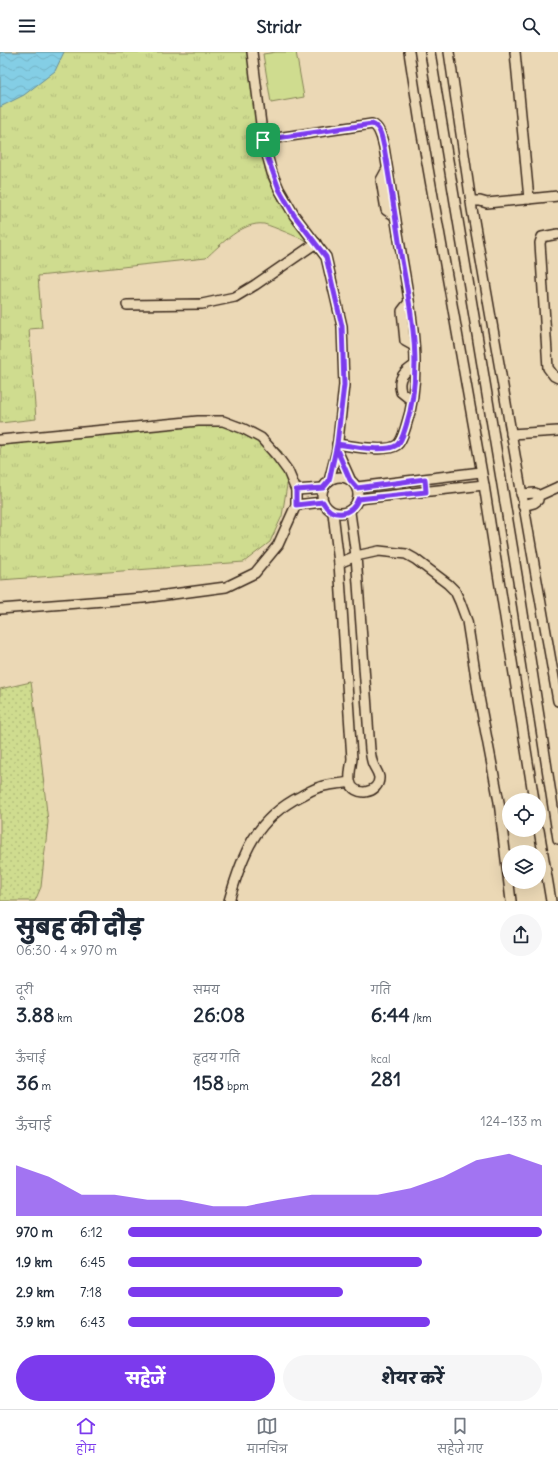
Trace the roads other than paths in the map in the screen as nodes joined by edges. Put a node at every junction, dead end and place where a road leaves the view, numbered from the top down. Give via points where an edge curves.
1 (252, 52) edge
2 (409, 52) edge
3 (430, 52) edge
4 (448, 52) edge
5 (515, 52) edge
6 (263, 140) junction
7 (558, 196) edge
8 (529, 199) junction
9 (471, 205) junction
10 (558, 234) edge
11 (316, 243) junction
12 (127, 305) dead end
13 (415, 364) junction
14 (558, 378) edge
15 (411, 400) junction
16 (558, 431) edge
17 (511, 434) junction
18 (0, 440) edge
19 (337, 447) junction
20 (481, 472) junction
21 (425, 479) junction
22 (350, 480) junction
23 (326, 484) junction
24 (484, 485) junction
25 (558, 487) edge
26 (357, 488) junction
27 (296, 490) junction
28 (426, 492) junction
29 (521, 494) junction
30 (538, 496) junction
31 (358, 499) junction
32 (323, 502) junction
33 (296, 505) junction
34 (523, 506) junction
35 (350, 512) junction
36 (333, 513) junction
37 (356, 556) junction
38 (339, 563) junction
39 (0, 609) edge
40 (558, 701) edge
41 (350, 782) junction
42 (533, 793) edge
43 (539, 837) edge
44 (558, 839) edge
45 (229, 901) edge
46 (511, 901) edge
47 (551, 901) edge

1 - 6 street
2 - 20 street
3 - 44 street
4 - 9 street
5 - 8 street
6 - 11 street via 279,189 294,215
6 - 13 street via 372,124 378,129 387,169 382,180 386,210 395,216 409,302 402,311 405,341 414,346
7 - 8 street
8 - 9 street via 487,203 480,208
9 - 17 street
10 - 14 street via 542,237 540,243 548,368
11 - 12 street via 235,297 202,304
11 - 19 street via 326,257 342,326 344,385
13 - 15 street
13 - 15 street via 400,377 401,392
15 - 19 street via 408,420 399,444 374,449
16 - 17 street
17 - 29 street
18 - 27 street via 198,421 222,421 261,438 278,456
19 - 22 street
19 - 23 street
20 - 21 street
20 - 24 street
21 - 26 street
21 - 28 street
22 - 23 street via 339,477
22 - 26 street
23 - 27 street
23 - 32 street via 322,492
24 - 28 street
24 - 42 street
25 - 30 street
26 - 31 street
27 - 33 street
28 - 31 street
29 - 30 street
29 - 34 street
30 - 34 street via 534,503
31 - 35 street
32 - 33 street
32 - 36 street
33 - 39 street via 278,545 255,574 226,588 143,598
34 - 40 street
35 - 36 street
35 - 37 street
36 - 38 street
37 - 38 street
37 - 41 street via 370,750 379,776 372,791 359,791 353,788
37 - 46 street via 379,551 406,554 448,584 460,602 467,621 499,802
38 - 41 street via 352,759
41 - 45 street via 320,787 289,802 268,819 250,842
43 - 47 street

